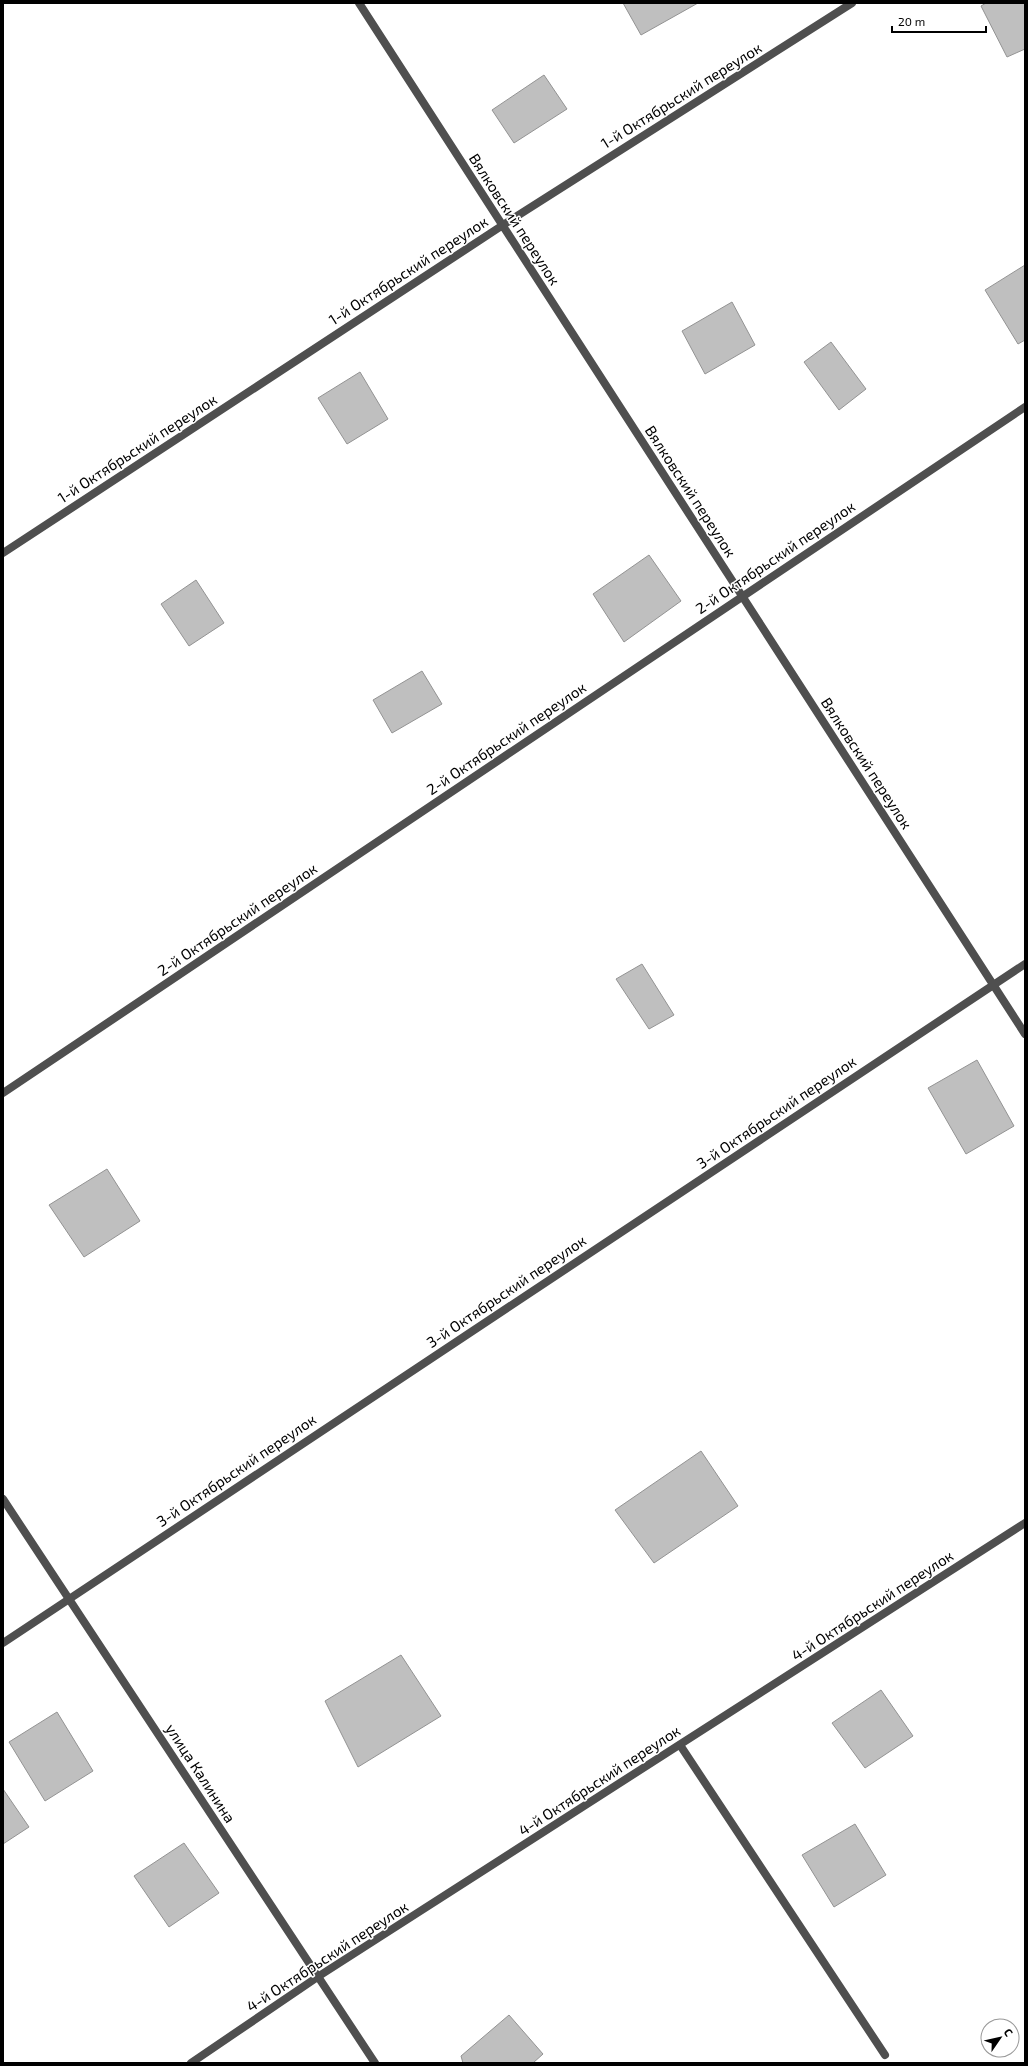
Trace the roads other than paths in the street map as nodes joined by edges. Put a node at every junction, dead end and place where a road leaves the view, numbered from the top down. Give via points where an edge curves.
1 (359, 3) edge
2 (852, 3) edge
3 (502, 225) junction
4 (1025, 407) edge
5 (3, 553) edge
6 (742, 595) junction
7 (1025, 964) edge
8 (994, 985) junction
9 (1025, 1034) edge
10 (3, 1093) edge
11 (3, 1499) edge
12 (1025, 1523) edge
13 (69, 1598) junction
14 (3, 1643) edge
15 (680, 1745) junction
16 (319, 1976) junction
17 (885, 2055) dead end
18 (190, 2063) edge
19 (375, 2063) edge

1 - 3 street, Вялковский переулок
2 - 3 street, 1-й Октябрьский переулок
3 - 5 street, 1-й Октябрьский переулок
3 - 6 street, Вялковский переулок
4 - 6 street, 2-й Октябрьский переулок
6 - 8 street, Вялковский переулок
6 - 10 street, 2-й Октябрьский переулок
7 - 8 street, 3-й Октябрьский переулок
8 - 9 street, Вялковский переулок
8 - 13 street, 3-й Октябрьский переулок
11 - 13 street, улица Калинина
12 - 15 street, 4-й Октябрьский переулок
13 - 14 street, 3-й Октябрьский переулок
13 - 16 street, улица Калинина
15 - 16 street, 4-й Октябрьский переулок
15 - 17 street
16 - 18 street, 4-й Октябрьский переулок
16 - 19 street, улица Калинина

